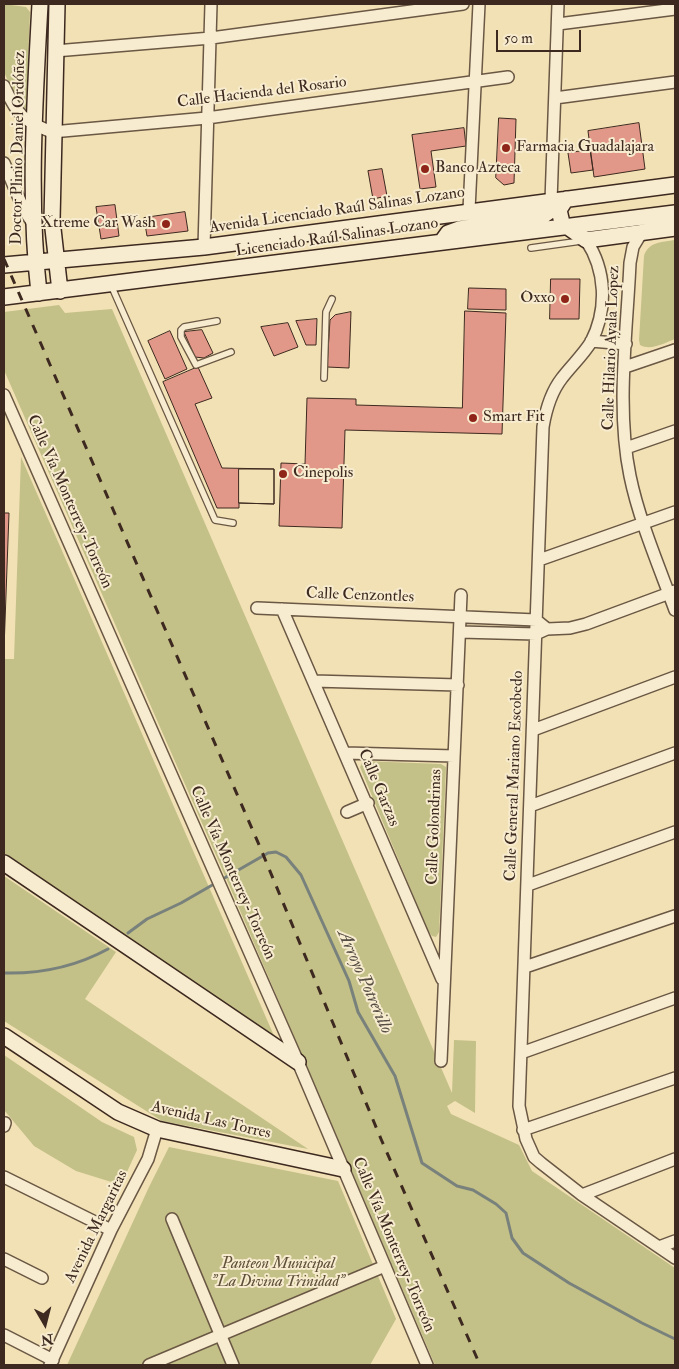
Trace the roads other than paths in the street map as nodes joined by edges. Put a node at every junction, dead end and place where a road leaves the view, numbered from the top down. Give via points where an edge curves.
1 (40, 4) edge
2 (57, 4) edge
3 (211, 4) edge
4 (463, 4) edge
5 (479, 4) edge
6 (558, 4) edge
7 (675, 9) edge
8 (558, 24) junction
9 (210, 38) junction
10 (55, 51) junction
11 (508, 77) dead end
12 (475, 81) junction
13 (675, 82) edge
14 (4, 86) edge
15 (555, 98) junction
16 (207, 118) junction
17 (35, 125) junction
18 (52, 132) junction
19 (4, 162) edge
20 (675, 185) edge
21 (559, 200) junction
22 (469, 210) junction
23 (675, 213) edge
24 (34, 225) junction
25 (565, 226) junction
26 (675, 228) edge
27 (642, 232) junction
28 (586, 240) junction
29 (442, 241) junction
30 (204, 247) junction
31 (531, 248) dead end
32 (56, 260) junction
33 (35, 262) junction
34 (4, 265) edge
35 (111, 285) junction
36 (60, 290) junction
37 (39, 293) junction
38 (4, 297) edge
39 (332, 300) dead end
40 (217, 321) dead end
41 (591, 341) junction
42 (626, 344) junction
43 (675, 350) edge
44 (231, 352) dead end
45 (625, 368) junction
46 (324, 378) dead end
47 (4, 395) edge
48 (675, 431) edge
49 (626, 448) junction
50 (675, 512) edge
51 (233, 523) dead end
52 (645, 523) junction
53 (539, 560) junction
54 (672, 592) edge
55 (462, 595) dead end
56 (257, 608) dead end
57 (282, 609) junction
58 (675, 610) edge
59 (461, 616) junction
60 (536, 620) junction
61 (547, 629) junction
62 (460, 632) junction
63 (536, 634) junction
64 (675, 677) edge
65 (314, 681) junction
66 (458, 686) junction
67 (533, 730) junction
68 (346, 753) junction
69 (675, 754) edge
70 (454, 756) junction
71 (368, 803) junction
72 (530, 806) junction
73 (347, 812) dead end
74 (675, 832) edge
75 (4, 863) edge
76 (528, 885) junction
77 (675, 916) edge
78 (524, 967) junction
79 (443, 980) junction
80 (675, 998) edge
81 (4, 1036) edge
82 (521, 1053) junction
83 (441, 1061) dead end
84 (298, 1062) junction
85 (675, 1078) edge
86 (157, 1129) junction
87 (523, 1130) junction
88 (675, 1159) edge
89 (343, 1169) junction
90 (4, 1176) edge
91 (582, 1195) junction
92 (172, 1219) dead end
93 (112, 1230) junction
94 (675, 1241) edge
95 (659, 1247) junction
96 (675, 1258) edge
97 (4, 1259) edge
98 (385, 1266) junction
99 (42, 1278) dead end
100 (4, 1335) edge
101 (221, 1335) junction
102 (52, 1362) edge
103 (149, 1365) edge
104 (234, 1365) edge
105 (428, 1365) edge

1 - 17 main road, Doctor Plinio Daniel Ordóñez
2 - 10 main road, Doctor Plinio Daniel Ordóñez
3 - 9 street
4 - 9 street
5 - 12 street
6 - 8 street
7 - 8 street
8 - 15 street
9 - 10 street
9 - 16 street
10 - 18 main road, Doctor Plinio Daniel Ordóñez
11 - 12 street, Calle Hacienda del Rosario
12 - 16 street, Calle Hacienda del Rosario
12 - 22 street via 469,152
13 - 15 street
14 - 17 street via 20,116
15 - 21 street
16 - 18 street, Calle Hacienda del Rosario
16 - 30 street
17 - 18 street
17 - 24 main road, Doctor Plinio Daniel Ordóñez
18 - 32 main road, Doctor Plinio Daniel Ordóñez via 52,220
19 - 24 street via 24,210
20 - 21 main road, Avenida Licenciado Raúl Salinas Lozano
21 - 22 main road, Avenida Licenciado Raúl Salinas Lozano
21 - 25 main road via 560,219
21 - 29 main road via 543,216 459,229 448,233
22 - 30 main road, Avenida Licenciado Raúl Salinas Lozano
23 - 25 main road, Licenciado Raúl Salinas Lozano
24 - 33 main road, Doctor Plinio Daniel Ordóñez
25 - 28 main road
25 - 29 main road, Licenciado Raúl Salinas Lozano
26 - 27 main road
27 - 28 main road
27 - 42 street, Calle Hilario Ayala Lopez via 631,255
28 - 31 lane
28 - 41 street, Calle General Mariano Escobedo via 602,273 600,312
29 - 35 main road, Licenciado Raúl Salinas Lozano
30 - 32 main road, Avenida Licenciado Raúl Salinas Lozano
32 - 33 main road, Avenida Licenciado Raúl Salinas Lozano
32 - 36 main road, Doctor Plinio Daniel Ordóñez
33 - 34 main road, Avenida Licenciado Raúl Salinas Lozano
33 - 37 main road, Doctor Plinio Daniel Ordóñez
35 - 36 main road, Licenciado Raúl Salinas Lozano
35 - 51 lane via 215,520
36 - 37 main road, Licenciado Raúl Salinas Lozano
37 - 38 main road, Licenciado Raúl Salinas Lozano
39 - 46 lane via 326,312
40 - 44 lane via 184,327 181,337 196,365
41 - 42 street
41 - 53 street, Calle General Mariano Escobedo via 555,388 545,412
42 - 45 street, Calle Hilario Ayala Lopez
43 - 45 street
45 - 49 street, Calle Hilario Ayala Lopez
47 - 84 street, Calle Vía Monterrey-Torreón
48 - 49 street
49 - 52 street, Calle Hilario Ayala Lopez via 630,478
50 - 52 street
52 - 53 street
52 - 54 street, Calle Hilario Ayala Lopez
53 - 60 street, Calle General Mariano Escobedo
54 - 58 street, Calle Hilario Ayala Lopez
54 - 61 street via 586,624
55 - 59 street, Calle Golondrinas
56 - 57 street, Calle Cenzontles
57 - 59 street, Calle Cenzontles
57 - 65 street, Calle Garzas
59 - 60 street, Calle Cenzontles
59 - 62 street, Calle Golondrinas
60 - 61 street
60 - 63 street, Calle General Mariano Escobedo
61 - 63 street
62 - 63 street
62 - 66 street, Calle Golondrinas
63 - 67 street, Calle General Mariano Escobedo
64 - 67 street
65 - 66 street
65 - 68 street, Calle Garzas
66 - 70 street, Calle Golondrinas
67 - 72 street, Calle General Mariano Escobedo
68 - 70 street
68 - 71 street, Calle Garzas
69 - 72 street
70 - 79 street, Calle Golondrinas
71 - 73 street
71 - 79 street, Calle Garzas
72 - 76 street, Calle General Mariano Escobedo
74 - 76 street
75 - 84 main road
76 - 78 street, Calle General Mariano Escobedo
77 - 78 street
78 - 82 street, Calle General Mariano Escobedo
79 - 83 street, Calle Golondrinas
80 - 82 street
81 - 86 main road, Avenida Las Torres via 118,1112
82 - 87 street, Calle General Mariano Escobedo via 519,1106
84 - 89 street, Calle Vía Monterrey-Torreón
85 - 87 street
86 - 89 main road, Avenida Las Torres
86 - 93 street, Avenida Margaritas via 148,1160
87 - 91 street, Calle General Mariano Escobedo via 534,1157
88 - 91 street
89 - 98 street, Calle Vía Monterrey-Torreón
90 - 93 street
91 - 95 street, Calle General Mariano Escobedo
92 - 101 street
93 - 102 street, Avenida Margaritas
94 - 95 street
95 - 96 street, Calle General Mariano Escobedo
97 - 99 street
98 - 101 street
98 - 105 street, Calle Vía Monterrey-Torreón
100 - 102 street
101 - 103 street
101 - 104 street

